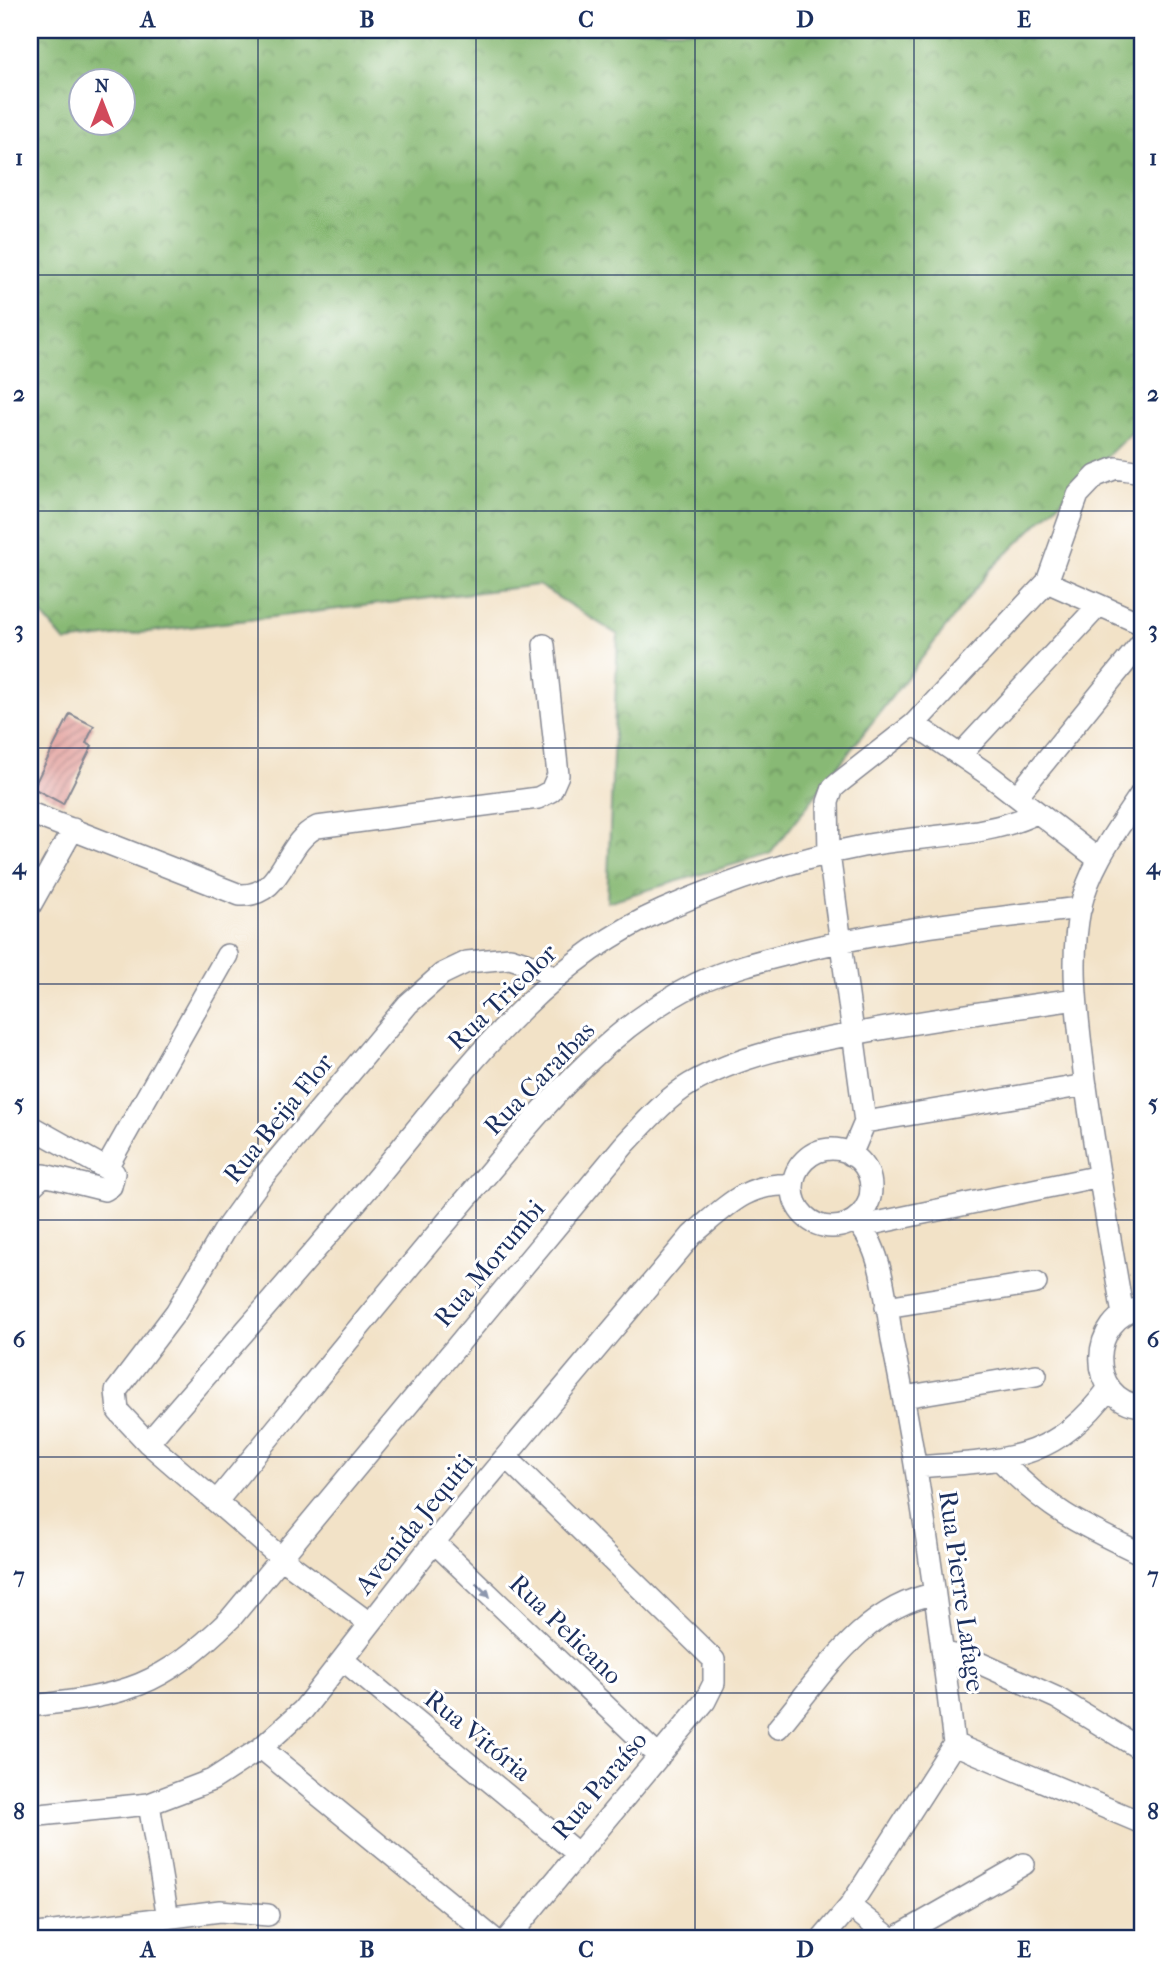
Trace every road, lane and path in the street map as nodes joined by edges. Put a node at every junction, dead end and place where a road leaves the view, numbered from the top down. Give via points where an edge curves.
1 (1142, 472) edge
2 (1047, 582) junction
3 (1099, 605) junction
4 (1142, 624) edge
5 (1142, 642) edge
6 (544, 645) dead end
7 (914, 723) junction
8 (960, 755) junction
9 (1142, 792) edge
10 (1017, 796) junction
11 (30, 813) edge
12 (1036, 813) junction
13 (73, 829) junction
14 (829, 854) junction
15 (1098, 859) junction
16 (30, 906) edge
17 (1081, 908) junction
18 (841, 941) junction
19 (227, 955) dead end
20 (553, 979) junction
21 (1076, 999) junction
22 (852, 1035) junction
23 (1086, 1085) junction
24 (865, 1122) junction
25 (30, 1126) edge
26 (851, 1155) junction
27 (107, 1167) junction
28 (1100, 1176) junction
29 (35, 1177) edge
30 (793, 1185) junction
31 (858, 1223) junction
32 (1036, 1283) dead end
33 (886, 1307) junction
34 (1133, 1312) edge
35 (1036, 1375) dead end
36 (1109, 1388) junction
37 (904, 1397) junction
38 (1142, 1406) edge
39 (148, 1443) junction
40 (506, 1457) junction
41 (1000, 1460) junction
42 (918, 1467) junction
43 (216, 1502) junction
44 (434, 1542) junction
45 (1142, 1554) edge
46 (280, 1557) junction
47 (934, 1594) junction
48 (369, 1623) junction
49 (943, 1652) junction
50 (343, 1660) junction
51 (30, 1706) edge
52 (778, 1728) dead end
53 (954, 1744) junction
54 (261, 1748) junction
55 (1142, 1750) edge
56 (659, 1757) junction
57 (149, 1804) junction
58 (30, 1815) edge
59 (1142, 1823) edge
60 (578, 1854) junction
61 (1024, 1864) dead end
62 (850, 1906) junction
63 (268, 1915) dead end
64 (168, 1918) junction
65 (30, 1935) edge
66 (493, 1938) edge
67 (508, 1938) edge
68 (823, 1938) edge
69 (892, 1938) edge

1 - 2 street via 1105,470 1078,495
2 - 3 street
2 - 7 street
3 - 4 street
3 - 8 street
5 - 10 street
6 - 13 street via 558,775 544,797 317,827 300,837 271,886 250,895 229,891
7 - 8 street
7 - 14 street via 833,788 828,802
8 - 10 street
9 - 15 street
10 - 12 street
11 - 13 street
12 - 14 street, Rua Tricolor via 1010,824
12 - 15 street
13 - 16 street
14 - 18 street
14 - 20 street, Rua Tricolor via 720,886 659,912 602,943
15 - 17 street
17 - 18 street, Rua Caraíbas
17 - 21 street
18 - 22 street
18 - 43 street, Rua Caraíbas via 763,960 697,984 609,1043 563,1087 420,1253
19 - 27 street
20 - 39 street, Rua Tricolor via 437,1102 336,1227
20 - 39 street, Rua Beija Flor via 538,967 510,958 467,962 442,974 408,1004 263,1177 224,1231 176,1312 119,1384 118,1411
21 - 22 street, Rua Morumbi
21 - 23 street
22 - 24 street
22 - 46 street, Rua Morumbi via 725,1066 688,1085 662,1106 615,1156
23 - 24 street
23 - 28 street
24 - 26 street
25 - 27 street
26 - 30 street via 839,1150 813,1154 803,1162
26 - 31 street via 868,1174 871,1186
27 - 29 street via 114,1176 105,1190
28 - 31 street
28 - 34 street
30 - 31 street via 799,1209 807,1219 831,1227
30 - 40 street, Avenida Jequiti via 756,1187 692,1235
31 - 33 street, Rua Pierre Lafage via 876,1260
32 - 33 street
33 - 37 street, Rua Pierre Lafage
34 - 36 street via 1110,1326 1102,1340 1099,1357
35 - 37 street
36 - 38 street via 1121,1399
36 - 41 street via 1071,1431 1042,1449
37 - 42 street, Rua Pierre Lafage
39 - 43 street
40 - 44 street, Avenida Jequiti
40 - 56 street, Rua Paraíso via 714,1660 714,1683 705,1701
41 - 42 street
41 - 45 street via 1032,1492 1072,1521
42 - 47 street, Rua Pierre Lafage
43 - 46 street
44 - 48 street, Avenida Jequiti
44 -> 56 street, Rua Pelicano
46 - 48 street
46 - 51 street, Rua Morumbi via 231,1618 201,1647 152,1681 87,1699
47 - 49 street, Rua Pierre Lafage
47 - 52 street via 891,1608 866,1626
48 - 50 street, Avenida Jequiti
49 - 53 street, Rua Pierre Lafage
49 - 55 street via 975,1661 1057,1698
50 - 54 street, Avenida Jequiti via 303,1710
50 - 60 street, Rua Vitória
53 - 59 street
53 - 62 street
54 - 57 street, Avenida Jequiti via 212,1780
54 - 66 street
56 - 60 street, Rua Paraíso
57 - 58 street, Avenida Jequiti
57 - 64 street
60 - 67 street, Rua Paraíso
61 - 69 street
62 - 68 street
62 - 69 street
63 - 64 street via 220,1911
64 - 65 street

